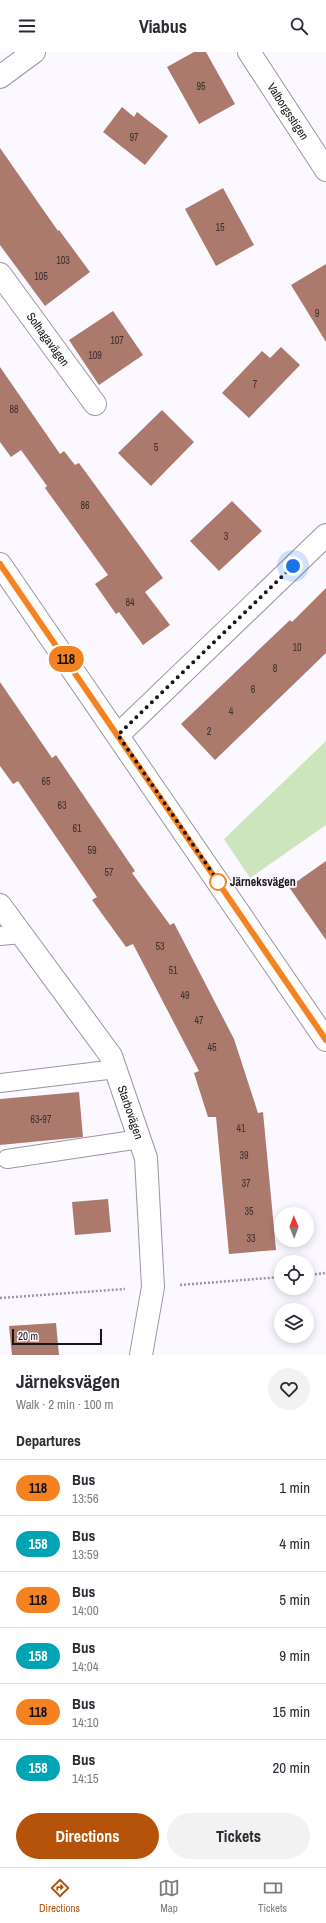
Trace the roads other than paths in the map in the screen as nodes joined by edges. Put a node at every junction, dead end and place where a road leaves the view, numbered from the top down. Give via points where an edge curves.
1 (34, 52) edge
2 (249, 52) edge
3 (0, 77) edge
4 (326, 170) edge
5 (0, 274) edge
6 (95, 404) dead end
7 (326, 535) edge
8 (0, 564) edge
9 (118, 735) junction
10 (0, 905) edge
11 (22, 934) junction
12 (0, 936) edge
13 (326, 1040) edge
14 (116, 1069) junction
15 (0, 1083) edge
16 (140, 1139) junction
17 (7, 1159) dead end
18 (141, 1355) edge

1 - 3 street
2 - 4 street, Valborgsstigen
5 - 6 street, Solhagavägen
7 - 9 street
8 - 9 street
9 - 13 street
10 - 11 street, Starbovägen
11 - 12 lane
11 - 14 street, Starbovägen via 111,1056
14 - 15 lane
14 - 16 street, Starbovägen
16 - 17 lane
16 - 18 street, Starbovägen via 146,1158 153,1287

